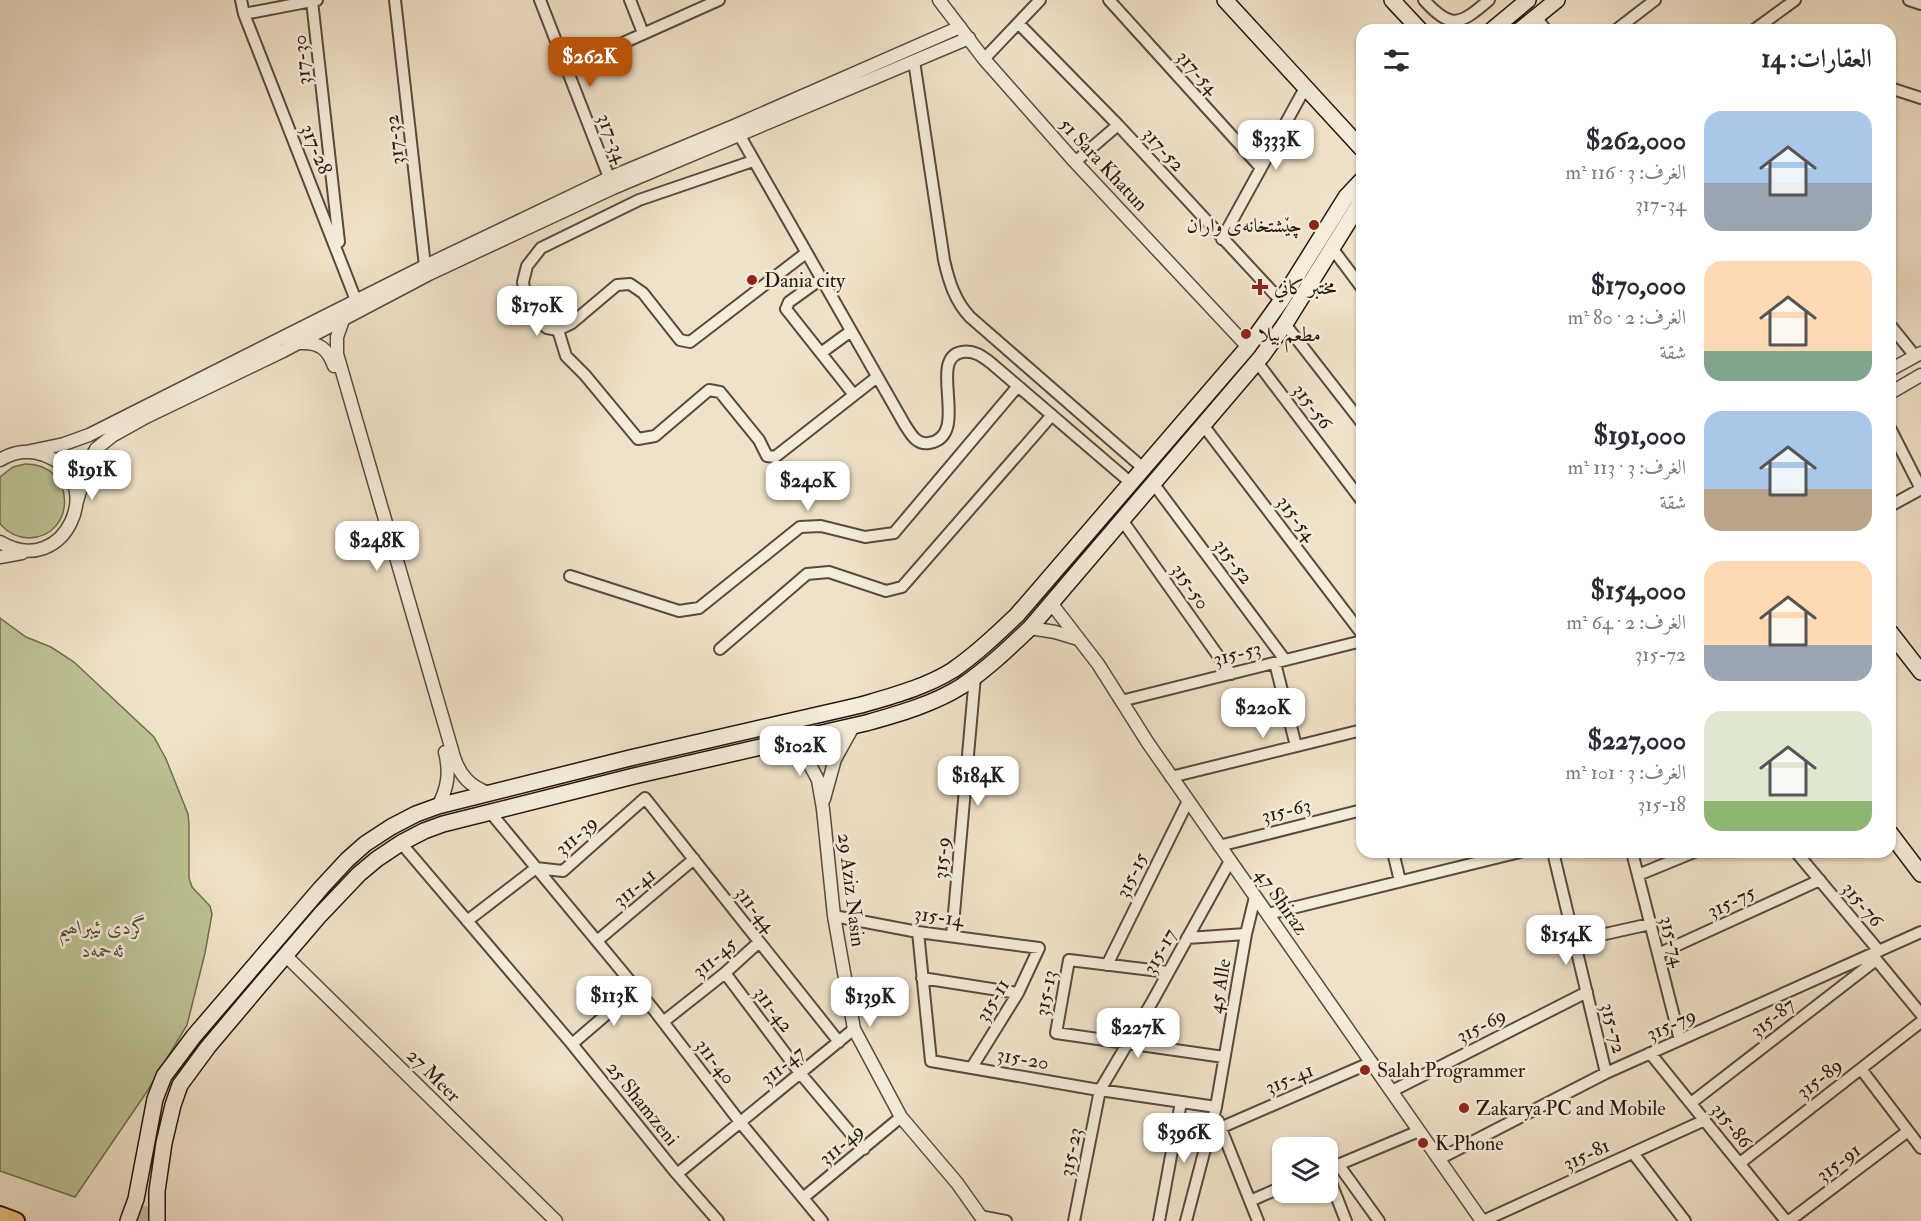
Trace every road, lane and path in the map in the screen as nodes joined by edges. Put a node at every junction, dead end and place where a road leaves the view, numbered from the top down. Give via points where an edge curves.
1 (241, 0) edge
2 (315, 0) edge
3 (395, 0) edge
4 (540, 0) edge
5 (630, 0) edge
6 (717, 0) edge
7 (939, 0) edge
8 (1040, 0) edge
9 (1109, 0) edge
10 (1225, 0) edge
11 (1392, 0) edge
12 (1424, 0) edge
13 (1489, 0) edge
14 (1528, 0) edge
15 (1557, 0) edge
16 (1655, 0) edge
17 (1796, 0) edge
18 (1909, 0) edge
19 (1921, 4) edge
20 (244, 14) junction
21 (1536, 17) junction
22 (1019, 24) junction
23 (1414, 24) edge
24 (1499, 24) edge
25 (1527, 24) edge
26 (1541, 24) edge
27 (1624, 24) edge
28 (1762, 24) edge
29 (960, 27) junction
30 (643, 33) junction
31 (969, 38) junction
32 (984, 59) junction
33 (914, 61) junction
34 (567, 68) junction
35 (1305, 88) junction
36 (1896, 91) edge
37 (1921, 98) edge
38 (1118, 125) junction
39 (736, 131) junction
40 (1356, 143) edge
41 (753, 161) junction
42 (1075, 162) junction
43 (1261, 168) junction
44 (611, 183) junction
45 (1355, 201) edge
46 (1222, 239) junction
47 (1332, 248) junction
48 (806, 253) junction
49 (341, 258) junction
50 (427, 270) junction
51 (821, 279) junction
52 (1356, 280) edge
53 (1281, 301) junction
54 (358, 306) junction
55 (343, 320) junction
56 (1285, 324) junction
57 (558, 330) junction
58 (851, 331) junction
59 (1896, 331) edge
60 (299, 343) junction
61 (1248, 347) junction
62 (821, 353) junction
63 (1918, 354) edge
64 (1257, 362) junction
65 (1896, 367) edge
66 (1921, 375) edge
67 (877, 376) junction
68 (1018, 386) junction
69 (1896, 390) edge
70 (854, 394) junction
71 (1052, 415) junction
72 (1356, 415) edge
73 (1203, 425) junction
74 (1896, 440) edge
75 (26, 452) junction
76 (4, 454) edge
77 (1143, 468) junction
78 (1131, 483) junction
79 (1154, 483) junction
80 (1921, 489) edge
81 (1356, 493) edge
82 (77, 501) junction
83 (1896, 503) edge
84 (1122, 520) junction
85 (0, 542) edge
86 (1076, 546) junction
87 (31, 551) junction
88 (0, 557) edge
89 (1089, 558) junction
90 (570, 576) dead end
91 (1051, 603) junction
92 (1356, 626) edge
93 (1030, 628) junction
94 (1079, 640) junction
95 (1896, 640) edge
96 (1356, 643) edge
97 (720, 649) dead end
98 (1280, 662) junction
99 (1921, 672) edge
100 (1231, 674) junction
101 (975, 676) junction
102 (1121, 701) junction
103 (854, 725) junction
104 (1356, 731) edge
105 (773, 744) junction
106 (1296, 746) junction
107 (630, 758) junction
108 (634, 776) junction
109 (1171, 777) junction
110 (488, 793) junction
111 (645, 798) joint
112 (1188, 801) junction
113 (438, 806) junction
114 (823, 809) junction
115 (490, 812) junction
116 (1356, 812) edge
117 (1896, 841) edge
118 (401, 843) junction
119 (1219, 846) junction
120 (1395, 858) edge
121 (1473, 858) edge
122 (1554, 858) edge
123 (1634, 858) edge
124 (1679, 858) edge
125 (1801, 858) edge
126 (694, 859) junction
127 (1230, 861) junction
128 (536, 868) junction
129 (1921, 874) edge
130 (1638, 875) junction
131 (1820, 880) junction
132 (1400, 881) junction
133 (346, 888) junction
134 (1255, 897) junction
135 (1268, 914) junction
136 (834, 916) junction
137 (467, 921) junction
138 (1650, 924) junction
139 (918, 932) junction
140 (1921, 932) edge
141 (1246, 933) junction
142 (952, 936) junction
143 (1187, 938) junction
144 (1574, 940) junction
145 (597, 941) junction
146 (759, 942) junction
147 (1039, 948) joint
148 (1658, 954) junction
149 (1875, 955) junction
150 (286, 956) junction
151 (1107, 965) junction
152 (1168, 972) junction
153 (724, 973) junction
154 (922, 978) junction
155 (636, 989) junction
156 (1587, 992) junction
157 (1018, 993) junction
158 (1921, 1014) edge
159 (663, 1022) junction
160 (1921, 1022) edge
161 (854, 1029) junction
162 (1680, 1040) junction
163 (839, 1042) junction
164 (1128, 1043) junction
165 (572, 1044) junction
166 (1650, 1053) junction
167 (1224, 1057) junction
168 (1372, 1062) junction
169 (972, 1067) junction
170 (1861, 1069) junction
171 (1606, 1073) junction
172 (800, 1074) junction
173 (1100, 1090) junction
174 (1392, 1091) junction
175 (1181, 1102) junction
176 (1690, 1103) junction
177 (1215, 1111) junction
178 (901, 1117) junction
179 (1704, 1120) junction
180 (740, 1122) junction
181 (1220, 1128) junction
182 (1419, 1131) junction
183 (1908, 1131) junction
184 (1921, 1148) edge
185 (864, 1149) junction
186 (1633, 1153) junction
187 (1439, 1159) junction
188 (1740, 1163) junction
189 (1338, 1165) edge
190 (1338, 1173) edge
191 (677, 1174) junction
192 (1272, 1191) edge
193 (803, 1198) junction
194 (145, 1201) tunnel mouth
195 (1250, 1201) junction
196 (1338, 1201) edge
197 (0, 1215) edge
198 (982, 1218) edge
199 (130, 1220) edge
200 (1679, 1220) edge
201 (16, 1221) edge
202 (156, 1221) edge
203 (556, 1221) edge
204 (718, 1221) edge
205 (822, 1221) edge
206 (1006, 1221) edge
207 (1074, 1221) edge
208 (1159, 1221) edge
209 (1186, 1221) edge
210 (1258, 1221) edge
211 (1346, 1221) edge
212 (1379, 1221) edge
213 (1483, 1221) edge
214 (1787, 1221) edge

1 - 20 street, 317-28
2 - 20 street
2 - 49 street, 317-30
3 - 50 street, 317-32
4 - 34 street, 317-34
5 - 30 street
6 - 30 street
7 - 29 street, 51 Sara Khatun
8 - 22 street
9 - 43 street, 317-54
10 - 35 main road
11 - 23 main road
12 - 13 street via 1439,16 1456,21 1465,19
14 - 24 main road
15 - 21 main road
16 - 27 street
17 - 28 street
18 - 19 street
20 - 49 street, 317-28
21 - 25 main road
21 - 26 street
22 - 32 street
22 - 38 street, 317-52
29 - 31 street, 51 Sara Khatun
29 - 39 street
30 - 34 street
31 - 32 street, 51 Sara Khatun
31 - 33 street
32 - 42 street, 51 Sara Khatun
33 - 39 street
33 - 77 street via 944,260 958,303
34 - 44 street, 317-34
35 - 40 main road
35 - 43 street
36 - 37 street
38 - 42 street
38 - 46 street, 317-52
39 - 41 street
39 - 44 street
41 - 48 street
41 - 57 street via 639,200 540,248 527,266 523,282 525,300 536,318
42 - 61 street, 51 Sara Khatun
43 - 46 street
44 - 50 street
45 - 47 main road
45 - 53 main road
46 - 53 street, 317-52
47 - 52 street
47 - 56 main road
48 - 51 street
48 - 57 street via 690,342 680,340 643,292 630,284 617,285
49 - 54 street, 317-28
50 - 54 street
51 - 58 street
51 - 62 street via 789,302 786,309
53 - 61 main road
54 - 55 street
54 - 75 street via 89,435
55 - 60 street
55 - 110 street via 337,354 454,757 465,780
56 - 64 main road
56 - 72 street
57 - 70 street via 566,356 638,439 655,436 709,390 720,392 759,440 767,456 775,457
58 - 62 street
58 - 67 street
59 - 63 street
60 - 82 street via 102,442 90,458
60 - 113 street via 321,346 334,364 446,758 448,779
61 - 77 main road
62 - 70 street
63 - 65 street
64 - 73 main road
64 - 81 street, 315-56
66 - 69 street
67 - 68 street via 911,435 922,444 936,441 947,424 947,369 957,353 974,352 984,357
67 - 70 street
68 - 71 street
68 - 90 street via 894,533 865,537 821,526 800,527 699,608 679,611
71 - 78 street
71 - 97 street via 902,587 886,591 829,572 807,574
73 - 79 main road
73 - 92 street, 315-54
74 - 80 street
75 - 76 street
75 - 82 street via 49,457 62,466 75,486
77 - 78 main road
78 - 86 main road
79 - 84 main road
79 - 98 street, 315-52
80 - 83 street
82 - 87 street via 66,532 54,543
84 - 89 main road
84 - 100 street, 315-50
85 - 87 street
86 - 89 main road
86 - 107 main road via 1017,615 951,671 895,696
87 - 88 street
89 - 91 main road
91 - 93 main road
91 - 94 street, 47 Shiraz
93 - 94 street
93 - 101 main road
94 - 102 street, 47 Shiraz
95 - 99 main road
96 - 98 street, 315-53
98 - 100 street, 315-53
98 - 106 street
100 - 102 street, 315-53
101 - 103 main road via 960,687 901,713
101 - 142 street, 315-9
102 - 109 street, 47 Shiraz
103 - 105 main road
103 - 114 street, 29 Aziz Nasin via 831,771
104 - 106 street
105 - 108 main road
105 - 114 street, 29 Aziz Nasin via 791,749 810,765 818,780
106 - 109 street
107 - 108 main road
107 - 110 main road
108 - 115 main road
109 - 112 street, 47 Shiraz
110 - 113 main road
111 - 126 street, 311-44
111 - 128 street, 311-39 via 563,871
112 - 119 street, 47 Shiraz
112 - 151 street, 315-15
113 - 199 main road via 391,827 347,860 164,1076 155,1099
114 - 136 street, 29 Aziz Nasin
115 - 118 main road via 443,824
115 - 128 street, 311-40
116 - 119 street, 315-63
117 - 129 main road
118 - 133 main road
118 - 137 street, 25 Shamzeni
119 - 127 street, 47 Shiraz
120 - 132 street
121 - 132 street
122 - 144 street, 315-72
123 - 130 street, 315-74
124 - 130 street
125 - 131 street, 315-76
126 - 145 street, 311-41
126 - 146 street, 311-44
127 - 134 street, 47 Shiraz
127 - 143 street, 315-17
128 - 137 street, 311-39
128 - 145 street, 311-40
130 - 138 street, 315-74
131 - 148 street, 315-75
131 - 149 street, 315-76
132 - 135 street
133 - 150 main road
133 - 194 main road via 306,919 271,958 205,1036 172,1083 152,1152
134 - 135 street, 47 Shiraz
134 - 141 street, 45 Alle
135 - 168 street, 47 Shiraz
136 - 139 street, 315-14
136 - 161 street, 29 Aziz Nasin
137 - 165 street, 25 Shamzeni
138 - 144 street
138 - 148 street, 315-74
139 - 142 street, 315-14
139 - 154 street
140 - 149 street, 315-79
141 - 143 street
141 - 167 street, 45 Alle
142 - 147 street, 315-14
143 - 152 street, 315-17
144 - 156 street, 315-72
145 - 155 street, 311-40
146 - 153 street, 311-45
146 - 163 street, 311-44
147 - 157 street, 315-11
148 - 162 street, 315-74
149 - 158 street, 315-76
149 - 162 street, 315-79
149 - 176 street, 315-87
150 - 202 main road via 180,1085 164,1143
150 - 203 street, 27 Meer
151 - 152 street
151 - 164 street, 315-13 via 1069,960 1056,1033
152 - 164 street, 315-17
153 - 159 street, 311-45
153 - 172 street, 311-42
154 - 157 street
154 - 169 street, 315-20 via 931,1060
155 - 159 street, 311-40
155 - 165 street
156 - 171 street, 315-72
156 - 174 street, 315-69
157 - 169 street, 315-11
159 - 180 street, 311-40
160 - 170 street, 315-89
161 - 163 street, 311-47
161 - 178 street, 29 Aziz Nasin
162 - 166 street, 315-79
163 - 172 street, 311-47
164 - 167 street
164 - 173 street, 315-17
165 - 191 street, 25 Shamzeni
166 - 171 street, 315-79
166 - 176 street, 315-86
167 - 177 street, 45 Alle
168 - 174 street, 47 Shiraz
168 - 181 street, 315-41
169 - 173 street, 315-20
170 - 183 street
170 - 188 street, 315-89
171 - 187 street, 315-79
172 - 180 street, 311-47
172 - 185 street, 311-42
173 - 175 street, 315-20
173 - 207 street, 315-23
174 - 182 street, 47 Shiraz
175 - 177 street, 315-20
175 - 208 street
176 - 179 street, 315-86
177 - 181 street
177 - 209 street, 45 Alle
178 - 185 street, 311-49
178 - 198 street, 29 Aziz Nasin
179 - 186 street, 315-81
179 - 188 street, 315-86
180 - 191 street, 311-47
180 - 193 street, 311-40
181 - 195 street
182 - 187 street, 47 Shiraz
182 - 189 street
183 - 184 street
183 - 214 street, 315-91
185 - 193 street, 311-49
186 - 200 street
186 - 213 street, 315-81
187 - 213 street, 47 Shiraz
188 - 214 street, 315-86
190 - 212 street
191 - 204 street, 25 Shamzeni
192 - 195 street
193 - 205 street, 311-40
195 - 210 street
196 - 211 street
197 - 201 main road
198 - 206 street

